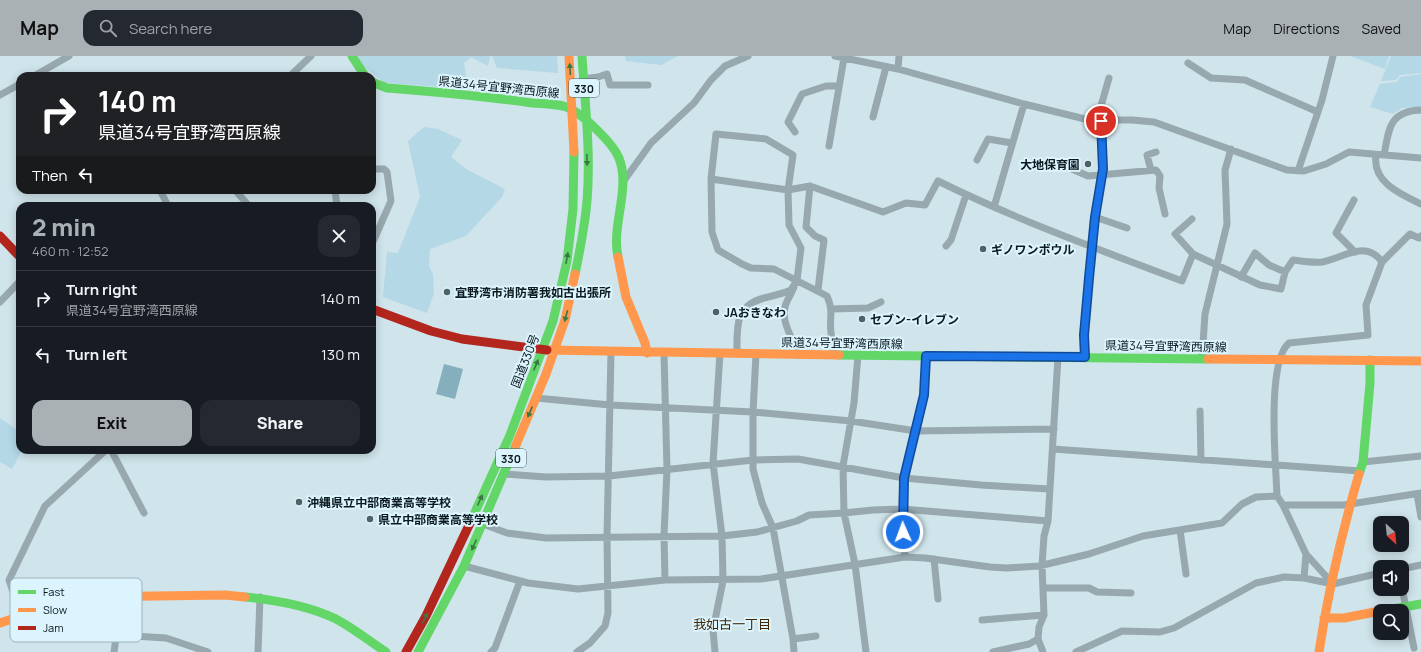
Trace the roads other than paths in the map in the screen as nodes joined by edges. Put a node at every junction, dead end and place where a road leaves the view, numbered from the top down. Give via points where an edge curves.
1 (69, 56) edge
2 (312, 56) edge
3 (352, 56) edge
4 (569, 56) edge
5 (582, 56) edge
6 (748, 56) edge
7 (835, 56) edge
8 (899, 56) edge
9 (1333, 56) edge
10 (844, 58) junction
11 (1188, 63) dead end
12 (886, 67) junction
13 (898, 69) junction
14 (41, 72) edge
15 (294, 72) edge
16 (362, 72) edge
17 (1109, 78) dead end
18 (583, 79) junction
19 (376, 84) edge
20 (648, 85) dead end
21 (16, 86) edge
22 (839, 86) junction
23 (0, 95) edge
24 (1024, 104) junction
25 (572, 110) junction
26 (1421, 110) edge
27 (1318, 112) junction
28 (873, 118) dead end
29 (586, 121) junction
30 (1099, 121) junction
31 (795, 132) dead end
32 (1012, 143) junction
33 (829, 146) dead end
34 (1230, 149) junction
35 (1156, 152) dead end
36 (1376, 154) junction
37 (1384, 155) junction
38 (1421, 158) edge
39 (978, 160) dead end
40 (1065, 166) dead end
41 (376, 169) edge
42 (1151, 170) junction
43 (1298, 171) junction
44 (1103, 174) junction
45 (711, 179) junction
46 (623, 182) junction
47 (810, 186) junction
48 (788, 190) junction
49 (238, 194) edge
50 (966, 195) junction
51 (1354, 200) dead end
52 (246, 202) edge
53 (1421, 204) edge
54 (994, 207) junction
55 (1165, 214) dead end
56 (1095, 217) junction
57 (1192, 219) dead end
58 (1127, 228) dead end
59 (376, 235) edge
60 (0, 236) edge
61 (1420, 238) edge
62 (946, 246) dead end
63 (1093, 247) junction
64 (1355, 252) junction
65 (16, 253) edge
66 (1193, 254) junction
67 (1382, 262) junction
68 (1218, 266) junction
69 (1285, 272) junction
70 (1241, 277) junction
71 (796, 282) junction
72 (16, 285) edge
73 (818, 290) junction
74 (0, 302) edge
75 (881, 302) dead end
76 (832, 309) junction
77 (376, 311) edge
78 (543, 350) junction
79 (556, 350) junction
80 (610, 352) junction
81 (647, 353) junction
82 (664, 353) junction
83 (720, 353) junction
84 (737, 354) junction
85 (756, 354) junction
86 (798, 355) junction
87 (834, 355) junction
88 (858, 356) junction
89 (926, 356) junction
90 (1058, 357) junction
91 (1085, 357) junction
92 (1202, 358) junction
93 (1281, 360) junction
94 (1370, 360) junction
95 (1421, 361) edge
96 (536, 398) junction
97 (610, 406) junction
98 (665, 408) junction
99 (716, 411) junction
100 (1200, 411) dead end
101 (753, 412) junction
102 (851, 420) junction
103 (1054, 429) junction
104 (916, 431) junction
105 (1053, 449) junction
106 (102, 454) edge
107 (112, 454) edge
108 (1421, 456) edge
109 (753, 460) junction
110 (1201, 460) junction
111 (713, 463) junction
112 (1276, 464) junction
113 (843, 466) junction
114 (1361, 466) junction
115 (667, 470) junction
116 (504, 474) junction
117 (609, 476) junction
118 (904, 478) junction
119 (1049, 489) junction
120 (1419, 494) edge
121 (1277, 496) junction
122 (1351, 502) junction
123 (1283, 505) junction
124 (902, 510) junction
125 (144, 512) dead end
126 (844, 513) junction
127 (1421, 517) edge
128 (1048, 521) junction
129 (482, 524) junction
130 (773, 528) junction
131 (1180, 530) junction
132 (607, 536) junction
133 (664, 536) junction
134 (722, 536) junction
135 (1306, 554) junction
136 (905, 557) junction
137 (934, 559) junction
138 (855, 564) junction
139 (1042, 565) junction
140 (1421, 565) edge
141 (464, 566) junction
142 (1409, 568) edge
143 (1186, 574) dead end
144 (1373, 575) edge
145 (781, 576) junction
146 (1304, 578) junction
147 (665, 580) junction
148 (520, 581) junction
149 (723, 581) junction
150 (10, 583) edge
151 (1333, 584) junction
152 (607, 588) junction
153 (1043, 588) junction
154 (1131, 593) dead end
155 (142, 596) edge
156 (260, 597) junction
157 (938, 599) dead end
158 (1421, 604) edge
159 (1409, 606) edge
160 (1373, 612) edge
161 (1044, 615) junction
162 (1324, 618) junction
163 (10, 620) edge
164 (982, 620) dead end
165 (1409, 622) edge
166 (0, 623) edge
167 (816, 636) dead end
168 (142, 637) edge
169 (793, 639) junction
170 (1038, 639) junction
171 (116, 642) edge
172 (1414, 648) dead end
173 (114, 652) edge
174 (208, 652) edge
175 (258, 652) edge
176 (386, 652) edge
177 (406, 652) edge
178 (418, 652) edge
179 (491, 652) edge
180 (577, 652) edge
181 (715, 652) edge
182 (794, 652) edge
183 (866, 652) edge
184 (993, 652) edge
185 (1043, 652) edge
186 (1076, 652) edge
187 (1319, 652) edge

1 - 14 street
2 - 15 street
3 - 16 main road
25 -> 4 main road, 国道330号 / 330
5 - 18 main road, 国道330号 / 330
6 - 46 street via 725,66 694,103 651,143
7 - 10 street
8 - 13 street
9 - 27 street
10 - 12 street
10 - 22 street
11 - 27 street via 1211,78 1245,80
12 - 13 street
12 - 28 street
13 - 24 street
17 - 30 street
18 - 20 street via 607,74 610,85
18 - 29 main road, 国道330号 / 330
19 - 25 main road, 県道34号宜野湾西原線 via 387,88 505,99 560,106
21 - 23 street
22 - 31 street via 826,86 802,94 788,122
22 - 33 street
24 - 30 street
24 - 32 street
25 - 29 main road, 県道34号宜野湾西原線
78 -> 25 main road, 国道330号 / 330 via 553,321 571,235 574,186
26 - 37 street via 1404,112 1390,124
27 - 43 street
29 - 46 main road, 県道34号宜野湾西原線 via 612,144 619,158
29 -> 79 main road, 国道330号 / 330 via 588,183 581,246
30 - 34 street via 1154,122
30 - 44 street
32 - 39 street via 988,139
32 - 54 street
34 - 43 street via 1287,170
34 - 68 street via 1225,170 1227,224
35 - 42 street via 1147,155
36 - 37 street
36 - 43 street via 1349,152 1326,164
36 - 53 street via 1374,164 1381,179 1395,191
37 - 38 street
40 - 44 street via 1088,176
41 - 59 street via 388,172 391,202
42 - 44 street
42 - 55 street via 1156,170 1160,176 1158,188
44 - 56 street
45 - 48 street
45 - 48 street via 716,134 766,139 793,156
45 - 71 street via 712,232 718,250 751,268 774,269
46 - 81 main road, 県道34号宜野湾西原線 via 616,250 626,297
47 - 48 street
47 - 50 street via 883,212 906,203 925,204 938,181
47 - 73 street via 806,227 815,236 824,240
48 - 71 street via 788,224 801,248
49 - 52 street
50 - 54 street
50 - 62 street via 951,240
51 - 64 street via 1336,233
54 - 63 street
56 - 58 street
56 - 63 street
57 - 66 street via 1174,234
60 - 65 main road
61 - 67 street via 1410,234
63 - 66 street via 1182,281
63 - 91 street via 1084,335
64 - 67 street via 1362,250 1377,254
64 - 69 street via 1321,262 1293,260
66 - 68 street
67 - 93 street via 1366,305 1368,335 1289,343
68 - 70 street
68 - 92 street via 1205,314
69 - 70 street via 1281,289 1260,285
69 - 70 street via 1269,265 1255,253
71 - 73 street
71 - 84 street via 784,293 755,301 742,311 738,321
71 - 86 street via 785,306 784,319 796,344
72 - 74 street
73 - 76 street via 827,296
75 - 76 street via 868,308
76 - 87 street
77 - 78 main road, 県道34号宜野湾西原線 via 445,335
78 - 79 main road, 県道34号宜野湾西原線
177 -> 78 main road, 国道330号 / 330 via 457,552 510,435
79 - 80 main road, 県道34号宜野湾西原線
79 - 96 main road, 国道330号 / 330
80 - 81 main road, 県道34号宜野湾西原線
80 - 97 street
81 - 82 main road, 県道34号宜野湾西原線
82 - 83 main road, 県道34号宜野湾西原線
82 - 98 street
83 - 84 main road, 県道34号宜野湾西原線
83 - 99 street
84 - 85 main road, 県道34号宜野湾西原線
85 - 86 main road, 県道34号宜野湾西原線
85 - 101 street
86 - 87 main road, 県道34号宜野湾西原線
87 - 88 main road, 県道34号宜野湾西原線
88 - 89 main road, 県道34号宜野湾西原線
88 - 102 street
89 - 90 main road, 県道34号宜野湾西原線
89 - 104 street via 924,395
90 - 91 main road, 県道34号宜野湾西原線
90 - 103 street
91 - 92 main road, 県道34号宜野湾西原線
92 - 93 main road, 県道34号宜野湾西原線
93 - 94 main road, 県道34号宜野湾西原線
93 - 112 street via 1274,388
94 - 95 main road, 県道34号宜野湾西原線
94 - 114 main road
96 - 97 street
96 -> 116 main road, 国道330号 / 330
97 - 98 street
97 - 117 street
98 - 99 street
98 - 115 street
99 - 101 street
99 - 111 street
100 - 110 street
101 - 102 street
101 - 109 street
102 - 104 street
102 - 113 street
103 - 104 street
103 - 105 street
104 - 118 street
105 - 110 street
105 - 119 street
106 - 150 street via 45,506 9,580
107 - 125 street
108 - 114 street
109 - 111 street
109 - 113 street via 798,459
109 - 130 street via 757,487
110 - 112 street
111 - 115 street
111 - 134 street
112 - 114 street
112 - 121 street
113 - 118 street
113 - 126 street
114 - 122 main road
115 - 117 street
115 - 133 street
116 - 117 street via 546,477
116 - 129 main road, 国道330号 / 330
117 - 132 street
118 - 119 street
118 - 124 street
119 - 128 street
120 - 122 street
120 - 127 street
121 - 123 street
121 - 131 street via 1256,497 1242,504 1222,523
122 - 123 street
122 - 151 main road
123 - 135 street
124 - 126 street
124 - 128 street
124 - 136 street
126 - 130 street via 809,515
126 - 138 street
128 - 139 street
129 - 132 street via 507,533 546,538
129 -> 141 main road, 国道330号 / 330
130 - 134 street
130 - 145 street
131 - 139 street via 1143,536 1089,554
131 - 143 street
132 - 133 street
132 - 152 street
133 - 134 street
133 - 147 street
134 - 149 street
135 - 146 street
135 - 151 street
136 - 137 street
136 - 138 street
137 - 139 street via 1007,568
137 - 157 street
138 - 145 street
138 - 183 street
139 - 153 street
140 - 142 street
141 - 148 street
141 - 178 main road, 国道330号 / 330
144 - 151 street
145 - 149 street
145 - 169 street
146 - 151 street
146 - 186 street via 1284,577 1256,584 1174,628 1160,632 1122,631
147 - 149 street
147 - 152 street
148 - 152 street via 578,589
148 - 179 street via 495,648
149 - 181 street via 713,630
151 - 162 main road
152 - 180 street via 608,613 605,626 590,643
153 - 154 street via 1089,588 1097,592
153 - 161 street
155 - 156 main road
156 - 175 street
156 - 176 main road via 307,607 336,619
158 - 159 main road
160 - 162 main road via 1344,618
161 - 164 street
161 - 170 street
162 - 187 main road
163 - 166 main road
165 - 172 street
167 - 169 street
168 - 174 street via 166,638
169 - 182 street
170 - 184 street via 1029,644
170 - 185 street
171 - 173 street

